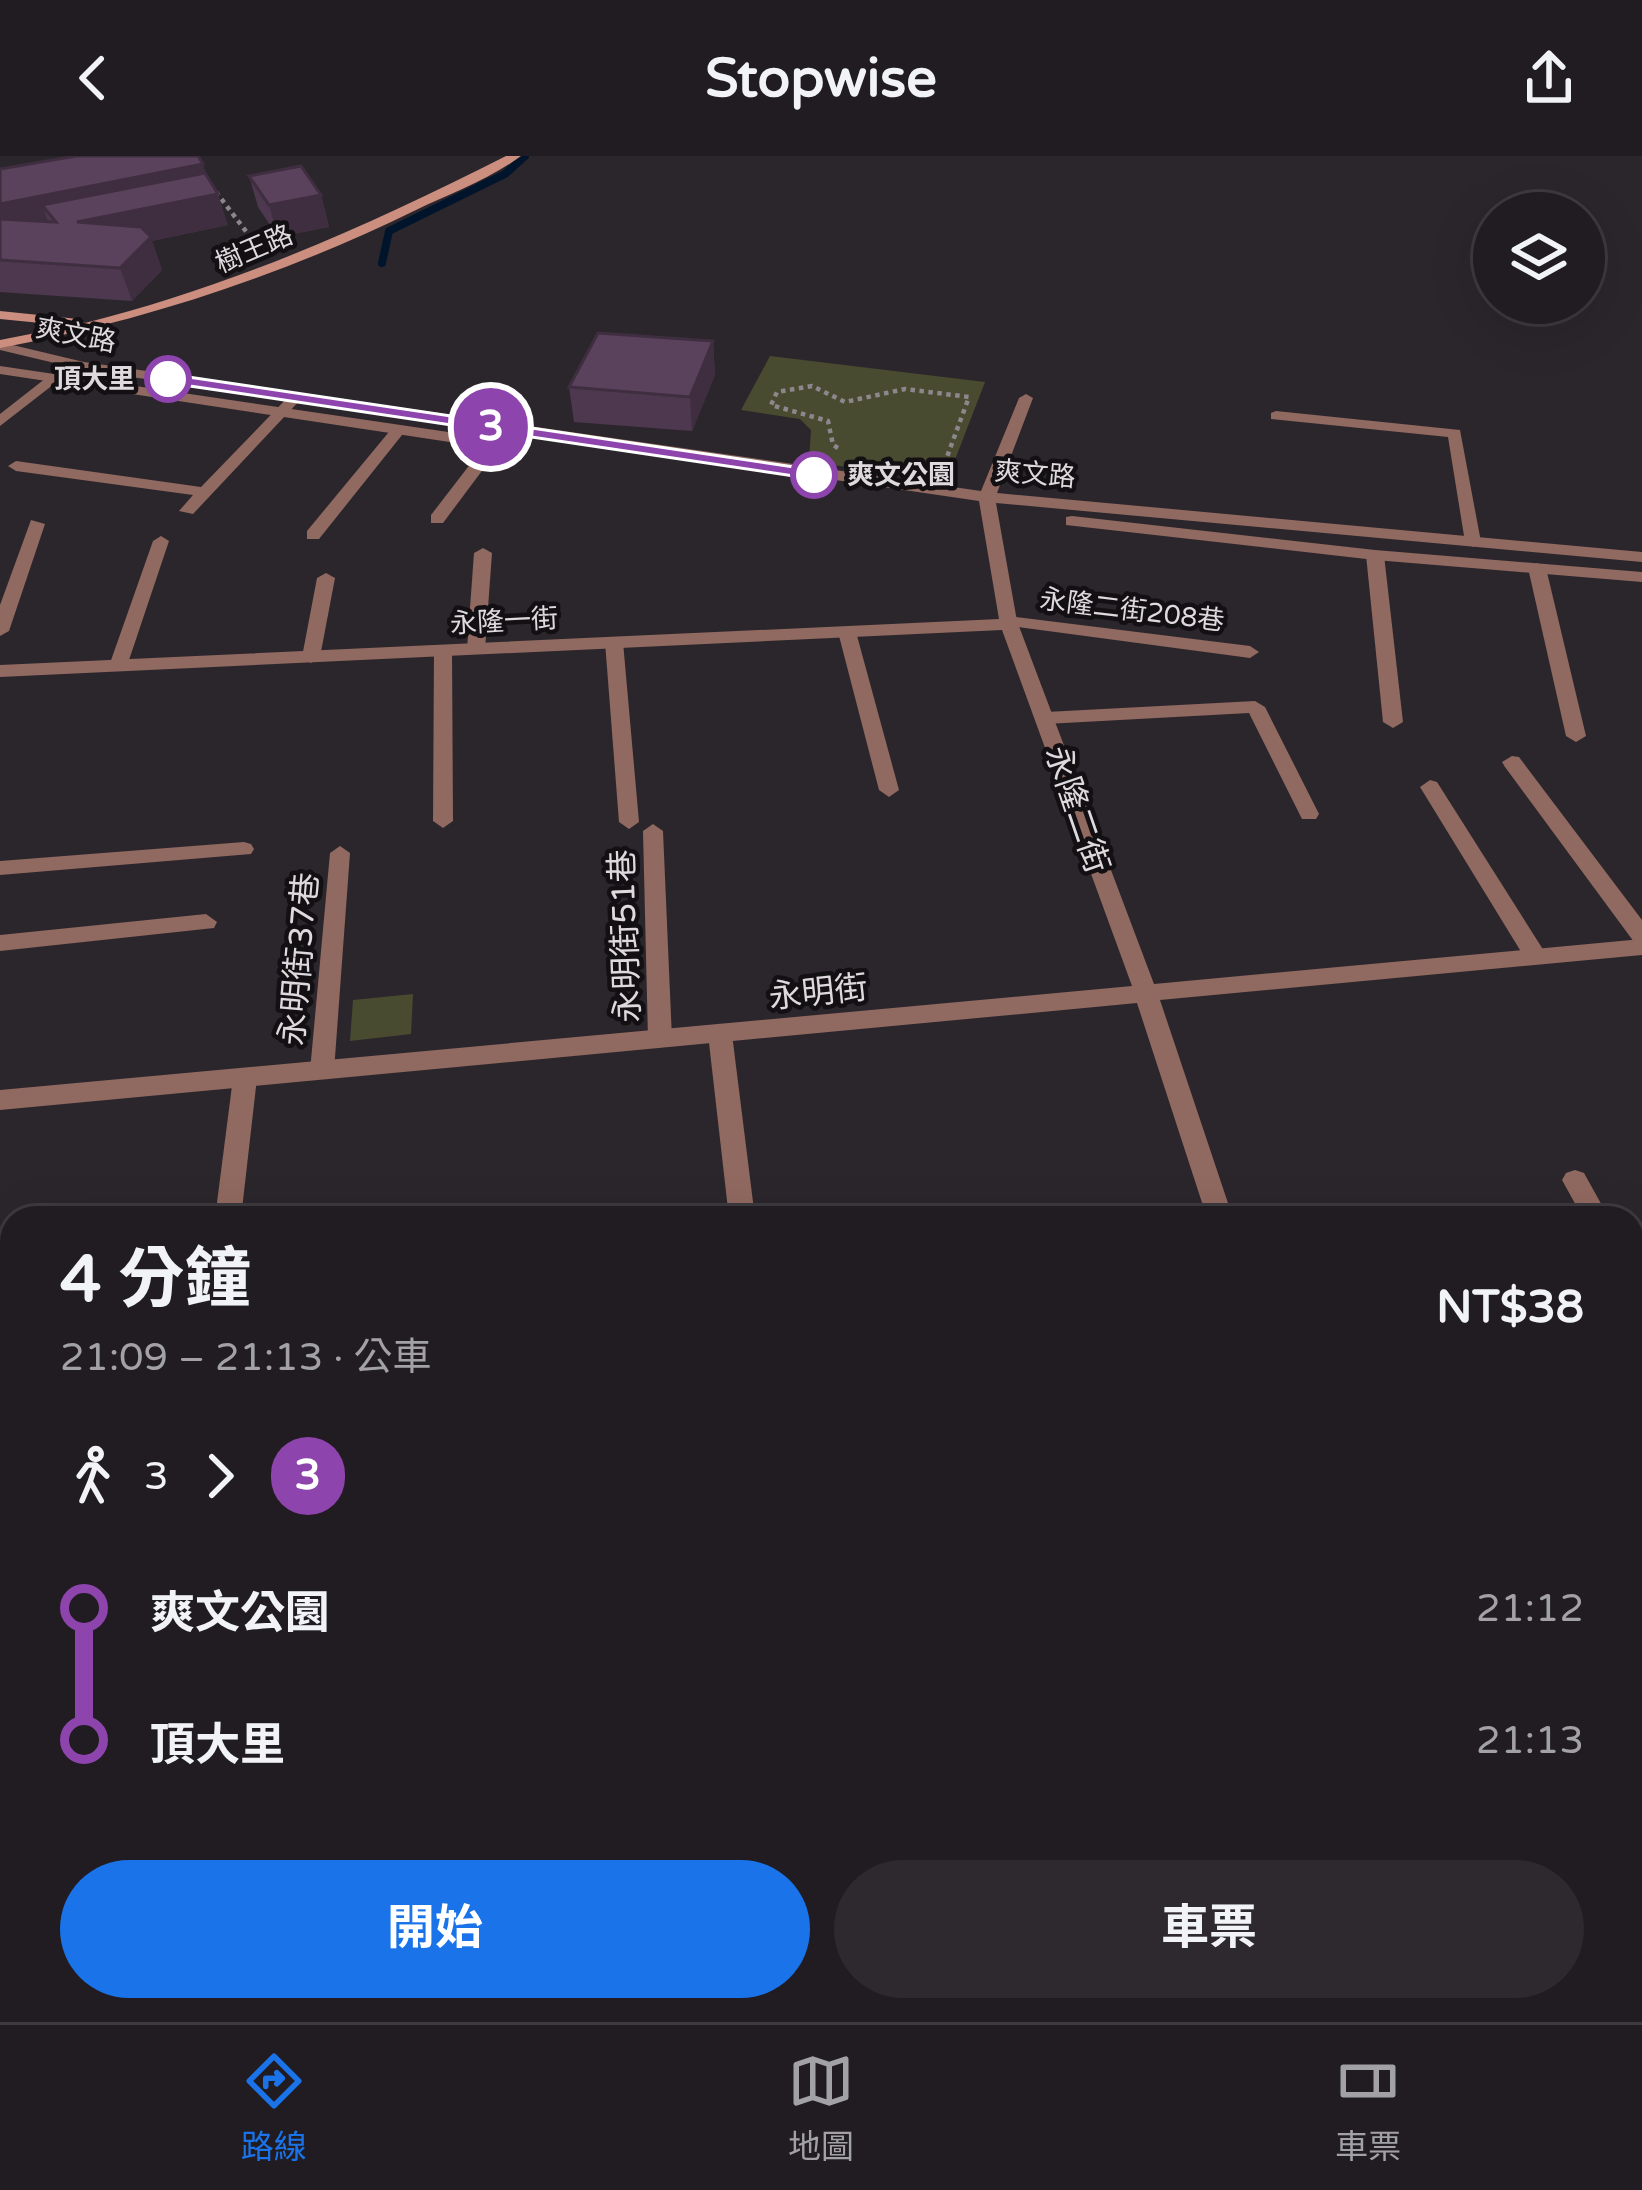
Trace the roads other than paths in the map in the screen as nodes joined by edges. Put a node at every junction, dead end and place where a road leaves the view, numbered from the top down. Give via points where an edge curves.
1 (514, 157) edge
2 (0, 315) edge
3 (105, 326) junction
4 (0, 345) edge
5 (0, 370) edge
6 (51, 381) junction
7 (295, 398) junction
8 (1026, 398) dead end
9 (280, 412) junction
10 (1276, 416) dead end
11 (0, 421) edge
12 (398, 430) junction
13 (494, 444) junction
14 (16, 466) dead end
15 (204, 492) junction
16 (987, 504) junction
17 (187, 512) dead end
18 (437, 519) dead end
19 (37, 524) dead end
20 (313, 535) dead end
21 (161, 541) dead end
22 (1474, 542) junction
23 (28, 547) junction
24 (0, 550) edge
25 (483, 554) dead end
26 (1375, 555) junction
27 (1642, 557) edge
28 (1537, 568) junction
29 (1642, 577) edge
30 (326, 578) dead end
31 (6, 598) edge
32 (1009, 622) junction
33 (0, 631) edge
34 (847, 632) junction
35 (614, 643) junction
36 (476, 649) junction
37 (443, 650) junction
38 (1250, 652) dead end
39 (311, 657) junction
40 (118, 666) junction
41 (0, 671) edge
42 (1046, 718) junction
43 (1393, 722) dead end
44 (1576, 736) dead end
45 (1512, 762) dead end
46 (1430, 787) dead end
47 (890, 790) dead end
48 (1309, 814) dead end
49 (443, 821) dead end
50 (629, 822) dead end
51 (653, 831) dead end
52 (244, 849) dead end
53 (340, 853) dead end
54 (0, 868) edge
55 (206, 922) dead end
56 (1642, 936) edge
57 (0, 944) edge
58 (1642, 947) edge
59 (1536, 958) junction
60 (1145, 991) junction
61 (720, 1034) junction
62 (660, 1039) junction
63 (322, 1070) junction
64 (244, 1078) junction
65 (0, 1100) edge
66 (1575, 1180) dead end
67 (229, 1206) edge
68 (741, 1206) edge
69 (1216, 1206) edge
70 (1589, 1206) edge

1 - 3 street, 樹王路 via 273,268
2 - 3 street
3 - 4 street, 樹王路
4 - 7 street, 爽文路
5 - 6 street, 爽文路
6 - 9 street, 爽文路
6 - 11 street
7 - 9 street
7 - 16 street, 爽文路
8 - 16 street
9 - 12 street, 爽文路
9 - 15 street
10 - 22 street via 1455,433
12 - 13 street, 爽文路
12 - 20 street
13 - 16 street, 爽文路
13 - 18 street
14 - 15 street
15 - 17 street
16 - 22 street, 爽文路
16 - 26 street, 爽文路
16 - 32 street, 永隆二街
19 - 23 street
21 - 40 street
22 - 27 street, 爽文路
23 - 24 street
23 - 31 street
25 - 36 street
26 - 28 street, 爽文路
26 - 43 street
28 - 29 street, 爽文路
28 - 44 street
30 - 39 street
31 - 33 street
32 - 34 street, 永隆一街
32 - 38 street, 永隆二街208巷
32 - 42 street, 永隆二街
34 - 35 street, 永隆一街
34 - 47 street
35 - 36 street, 永隆一街
35 - 50 street
36 - 37 street, 永隆一街
37 - 39 street, 永隆一街
37 - 49 street
39 - 40 street, 永隆一街
40 - 41 street, 永隆一街
42 - 48 street via 1255,707
42 - 60 street, 永隆二街
45 - 56 street
46 - 59 street
51 - 62 street, 永明街51巷
52 - 54 street
53 - 63 street, 永明街37巷
55 - 57 street
58 - 59 street, 永明街
59 - 60 street, 永明街
60 - 61 street, 永明街
60 - 69 street, 永隆二街
61 - 62 street, 永明街
61 - 68 street
62 - 63 street, 永明街
63 - 64 street, 永明街
64 - 65 street, 永明街
64 - 67 street
66 - 70 street

